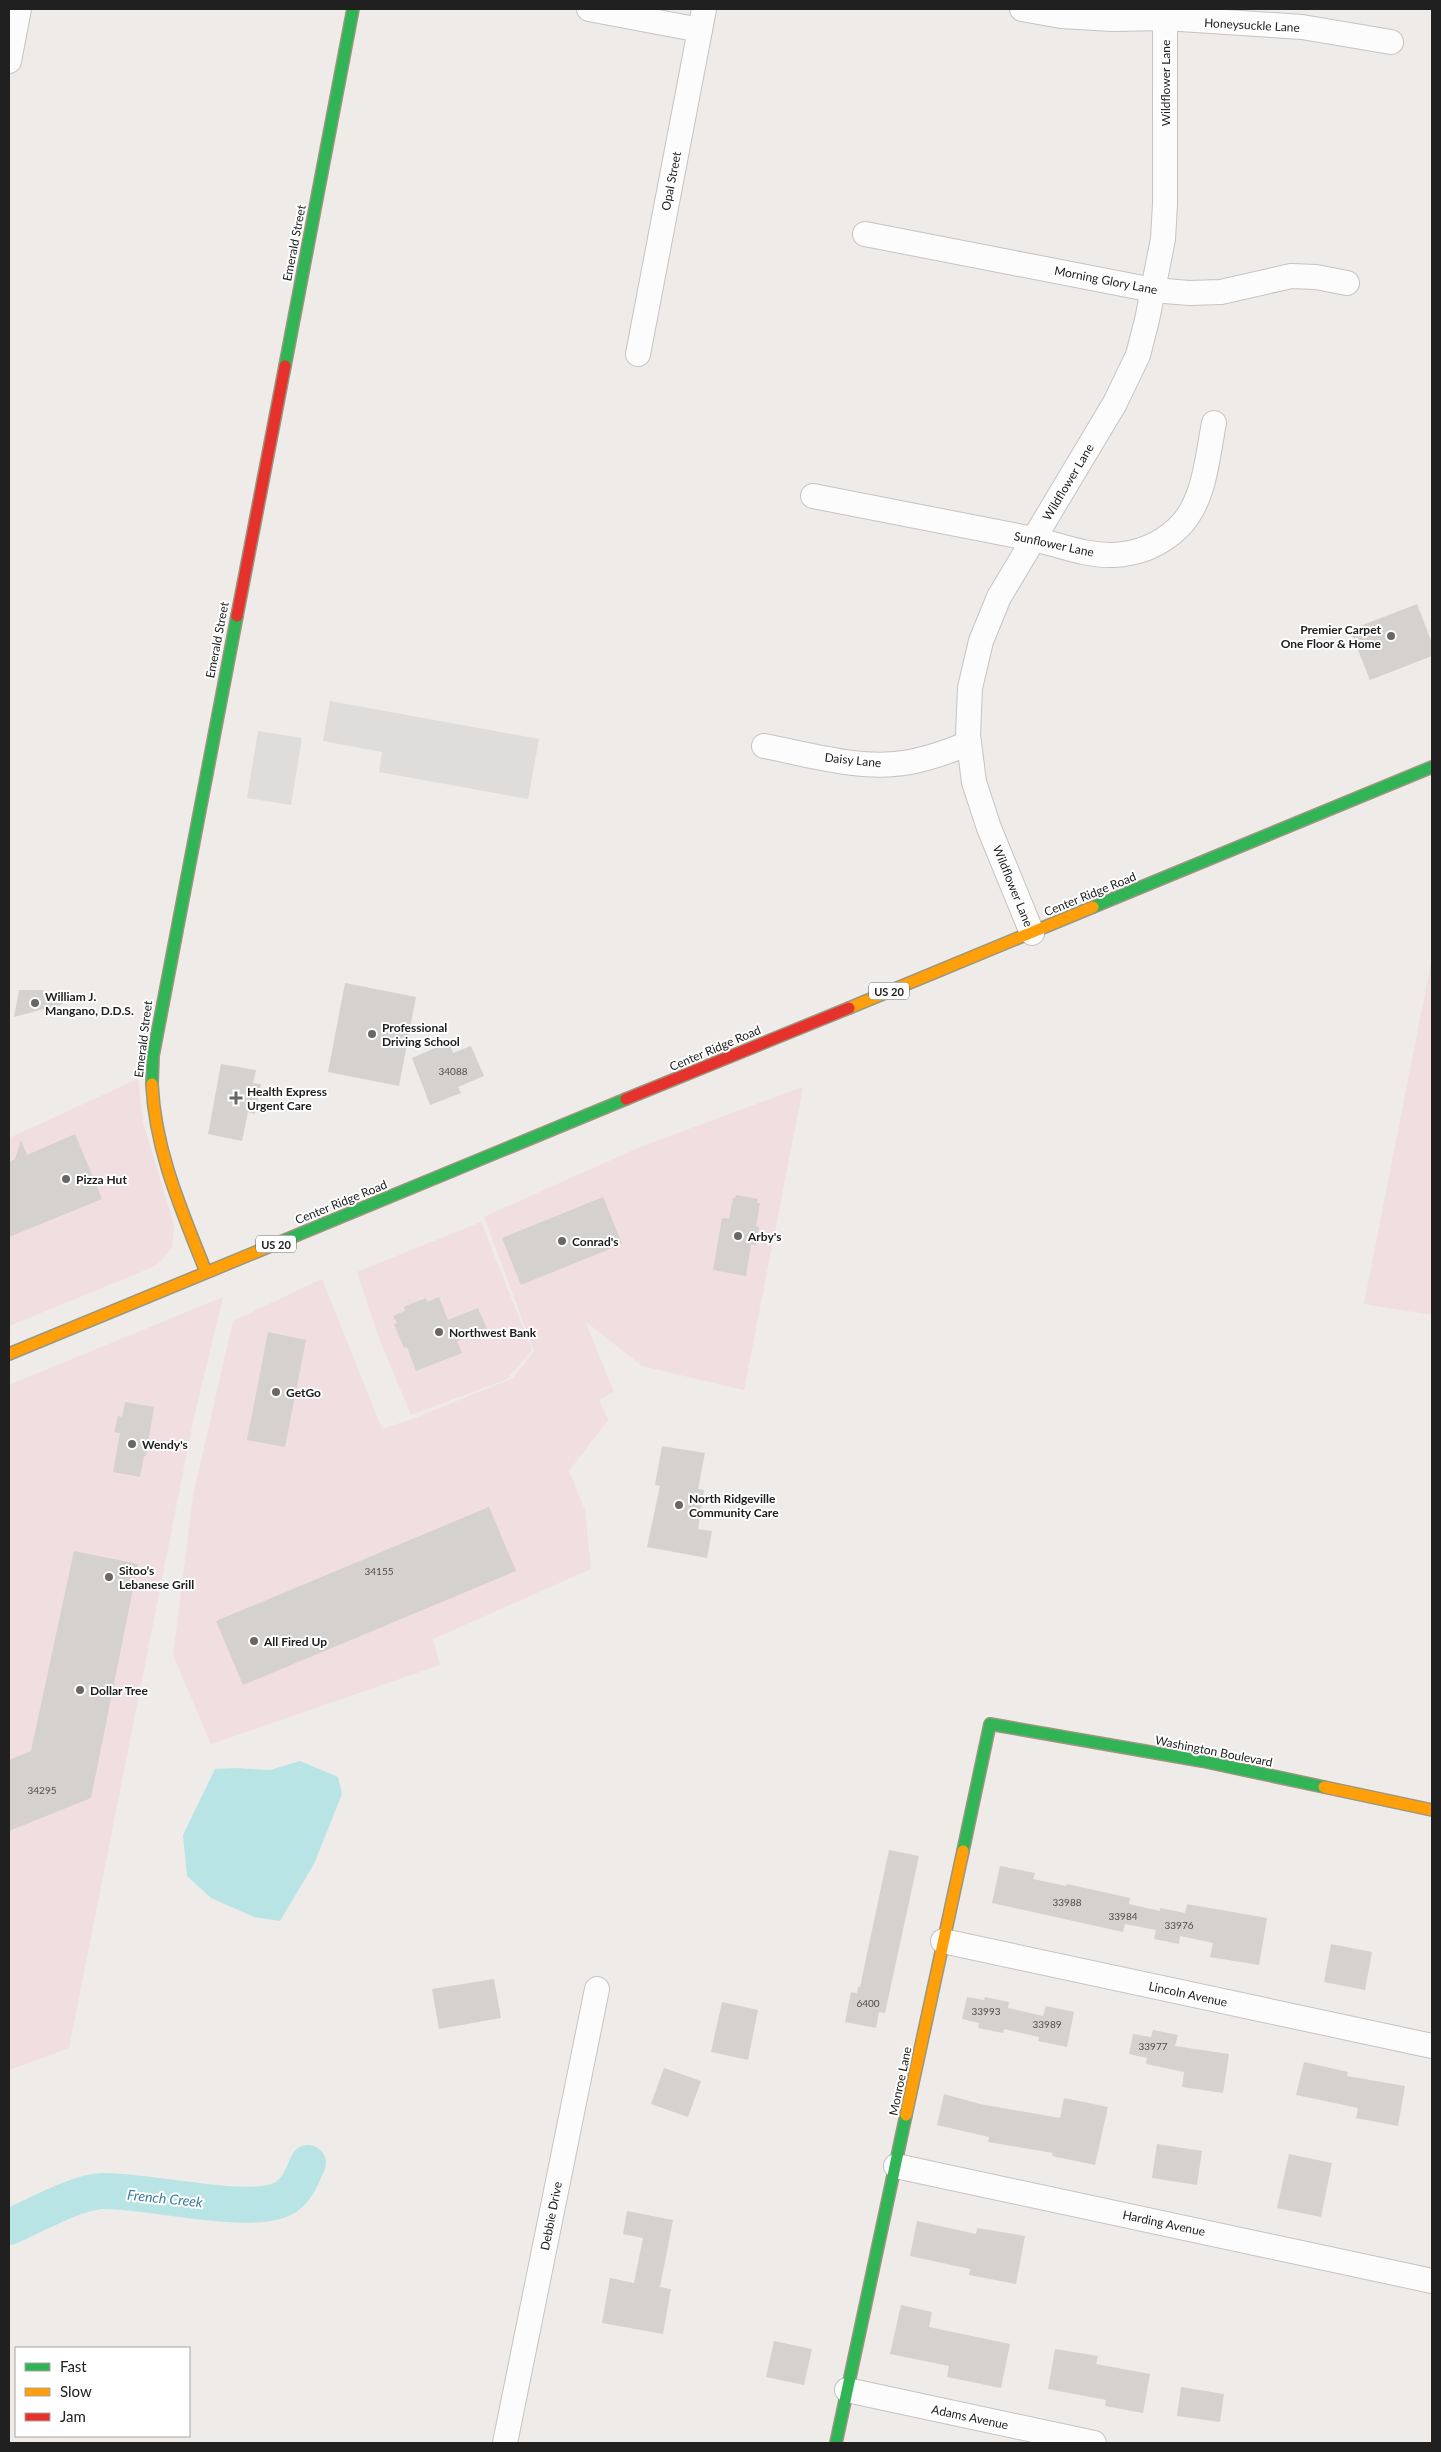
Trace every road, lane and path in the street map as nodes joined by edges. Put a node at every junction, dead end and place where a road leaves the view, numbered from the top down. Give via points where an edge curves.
1 (19, 9) edge
2 (353, 9) edge
3 (589, 9) edge
4 (1022, 9) edge
5 (1165, 18) junction
6 (702, 19) edge
7 (1391, 42) dead end
8 (9, 61) edge
9 (865, 234) dead end
10 (1347, 283) dead end
11 (1153, 290) junction
12 (638, 354) dead end
13 (1214, 423) dead end
14 (813, 496) dead end
15 (1033, 539) junction
16 (969, 743) junction
17 (764, 746) dead end
18 (1432, 767) edge
19 (1032, 932) junction
20 (206, 1272) junction
21 (9, 1354) edge
22 (990, 1724) joint
23 (1432, 1810) edge
24 (944, 1942) junction
25 (597, 1989) dead end
26 (1432, 2046) edge
27 (896, 2166) junction
28 (1432, 2281) edge
29 (847, 2390) junction
30 (505, 2443) edge
31 (836, 2443) edge
32 (1094, 2443) edge

1 - 8 street
2 - 20 street, Emerald Street via 152,1056 152,1102 159,1148
3 - 6 street
4 - 5 street, Honeysuckle Lane via 1061,16
5 - 7 street, Honeysuckle Lane via 1302,27
5 - 11 street, Wildflower Lane via 1165,204 1163,239
6 - 12 street, Opal Street
9 - 11 street, Morning Glory Lane
10 - 11 street, Morning Glory Lane via 1291,276 1221,292
11 - 15 street, Wildflower Lane via 1138,355 1124,387
13 - 15 street, Sunflower Lane via 1204,477 1195,504 1179,528 1156,545 1113,555
14 - 15 street, Sunflower Lane
15 - 16 street, Wildflower Lane via 999,597 981,641 970,688
16 - 17 street, Daisy Lane via 940,755 878,765
16 - 19 street, Wildflower Lane via 974,782 989,828
18 - 19 street, Center Ridge Road / US 20
19 - 20 street, Center Ridge Road / US 20
20 - 21 street, Center Ridge Road / US 20
22 - 23 street, Washington Boulevard via 1202,1761
22 - 24 street, Monroe Lane
24 - 26 street, Lincoln Avenue
24 - 27 street, Monroe Lane
25 - 30 street, Debbie Drive
27 - 28 street, Harding Avenue
27 - 29 street, Monroe Lane
29 - 31 street, Monroe Lane
29 - 32 street, Adams Avenue

